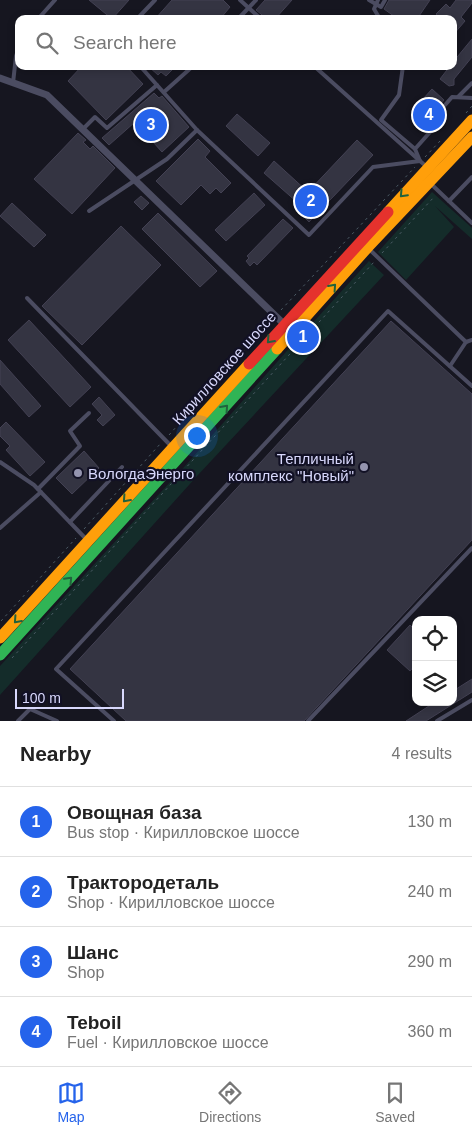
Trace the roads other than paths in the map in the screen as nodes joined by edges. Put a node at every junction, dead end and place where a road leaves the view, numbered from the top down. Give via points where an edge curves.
1 (54, 0) edge
2 (155, 0) edge
3 (240, 0) edge
4 (256, 0) edge
5 (369, 0) edge
6 (378, 0) edge
7 (385, 0) edge
8 (375, 5) junction
9 (248, 8) junction
10 (41, 15) edge
11 (141, 15) edge
12 (242, 15) edge
13 (256, 15) edge
14 (378, 15) edge
15 (15, 65) edge
16 (144, 70) edge
17 (189, 70) edge
18 (318, 70) edge
19 (402, 70) edge
20 (0, 78) edge
21 (13, 82) junction
22 (472, 82) edge
23 (157, 85) junction
24 (164, 92) junction
25 (458, 97) junction
26 (472, 98) edge
27 (469, 116) edge
28 (83, 129) junction
29 (197, 130) junction
30 (472, 137) edge
31 (415, 150) junction
32 (424, 171) junction
33 (472, 177) edge
34 (136, 178) junction
35 (467, 182) junction
36 (472, 187) edge
37 (449, 201) junction
38 (89, 211) dead end
39 (472, 223) edge
40 (368, 247) junction
41 (27, 298) dead end
42 (284, 324) junction
43 (472, 340) edge
44 (466, 342) junction
45 (450, 366) junction
46 (472, 386) edge
47 (89, 413) dead end
48 (168, 444) junction
49 (0, 462) edge
50 (122, 467) dead end
51 (40, 491) junction
52 (70, 522) junction
53 (0, 528) edge
54 (84, 537) junction
55 (472, 548) edge
56 (0, 638) edge
57 (4, 654) edge
58 (472, 700) edge
59 (18, 721) edge
60 (57, 721) edge
61 (114, 721) edge
62 (308, 721) edge
63 (438, 721) edge

1 - 10 lane
2 - 11 lane
3 - 9 lane
4 - 9 lane
5 - 8 lane
6 - 8 lane
7 - 8 lane via 380,7
8 - 14 lane
9 - 12 lane
9 - 13 lane
15 - 21 lane
16 - 23 lane
17 - 24 lane
18 - 32 lane
19 - 31 lane via 399,94 381,120
20 - 21 street
21 - 28 street via 47,95
22 - 25 lane
23 - 24 lane
23 - 28 lane via 107,128 95,117
24 - 29 lane
25 - 26 lane
25 - 31 lane via 452,97 432,120 431,131
27 - 32 main road, Кирилловское шоссе
28 - 34 street
29 - 32 lane via 310,235 373,167
29 - 34 lane via 166,159
30 - 32 main road, Кирилловское шоссе
31 - 32 lane
32 - 37 lane
32 - 40 main road, Кирилловское шоссе
32 -> 42 main road, Кирилловское шоссе
33 - 35 lane
34 - 38 lane
34 - 42 street
35 - 36 lane
35 - 37 lane
37 - 39 lane
42 -> 40 main road, Кирилловское шоссе
40 - 44 lane
41 - 48 lane
42 -> 48 main road, Кирилловское шоссе
57 -> 42 main road, Кирилловское шоссе
43 - 44 lane
44 - 45 lane
45 - 46 lane
45 - 61 lane via 388,311 56,669
47 - 51 lane via 70,431 80,446
48 -> 54 main road, Кирилловское шоссе
49 - 51 lane
50 - 52 lane
51 - 52 lane
51 - 53 lane
52 - 54 lane
54 -> 56 main road, Кирилловское шоссе
55 - 62 lane
58 - 63 lane
59 - 60 lane via 30,709

